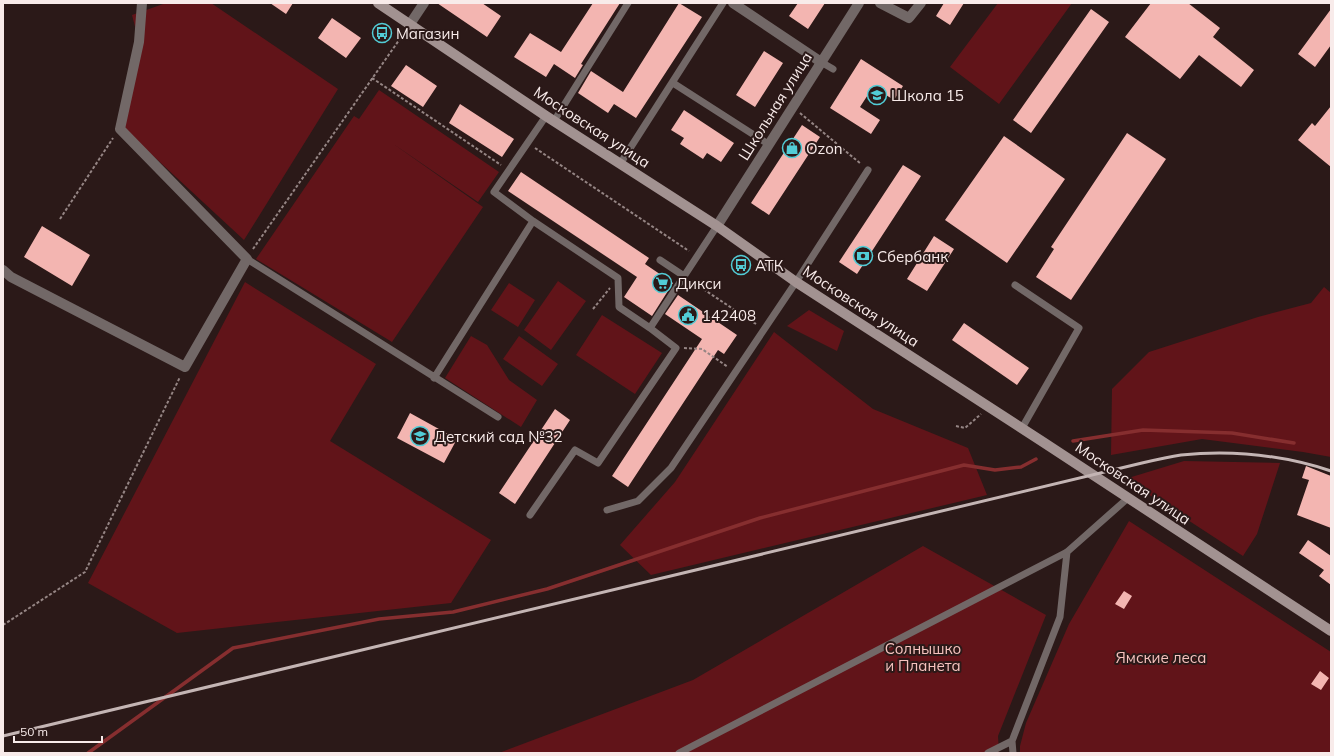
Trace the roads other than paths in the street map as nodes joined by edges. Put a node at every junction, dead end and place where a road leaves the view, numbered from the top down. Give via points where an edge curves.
1 (142, 3) edge
2 (378, 3) edge
3 (424, 3) edge
4 (628, 3) edge
5 (723, 3) edge
6 (732, 3) edge
7 (859, 3) edge
8 (880, 3) edge
9 (920, 3) edge
10 (410, 24) junction
11 (821, 62) junction
12 (833, 69) dead end
13 (672, 83) junction
14 (550, 118) junction
15 (768, 144) junction
16 (620, 164) junction
17 (868, 170) road end
18 (533, 222) junction
19 (716, 226) junction
20 (247, 259) junction
21 (660, 260) dead end
22 (3, 270) edge
23 (684, 276) junction
24 (796, 282) junction
25 (1014, 285) dead end
26 (650, 328) junction
27 (434, 378) junction
28 (498, 418) dead end
29 (1022, 428) junction
30 (1128, 498) junction
31 (607, 510) dead end
32 (530, 515) dead end
33 (1067, 552) junction
34 (1331, 632) edge
35 (1012, 741) junction
36 (679, 753) edge
37 (988, 753) edge
38 (1013, 753) edge

1 - 20 street via 139,42 120,129
2 - 10 street, Московская улица
3 - 10 street
4 - 14 lane
5 - 13 lane
6 - 11 street
7 - 11 street, Школьная улица
8 - 9 street via 909,18
10 - 14 street, Московская улица
11 - 12 lane
11 - 15 street, Школьная улица
13 - 15 lane
13 - 16 lane
14 - 16 street, Московская улица
14 - 18 lane via 527,143 494,192
15 - 19 street, Школьная улица
16 - 19 street, Московская улица
17 - 24 lane
18 - 26 lane via 618,278 619,306
18 - 27 lane
19 - 23 lane
19 - 24 street, Московская улица
20 - 22 street via 185,367 11,277
20 - 27 lane
21 - 23 lane
23 - 26 lane
24 - 29 street, Московская улица
24 - 31 lane via 671,468 638,501
25 - 29 lane via 1079,328
26 - 32 lane via 676,348 598,464 575,450
27 - 28 lane
29 - 30 street, Московская улица
30 - 33 lane
30 - 34 street, Московская улица
33 - 35 lane via 1060,617
33 - 36 lane
35 - 37 lane
35 - 38 lane

